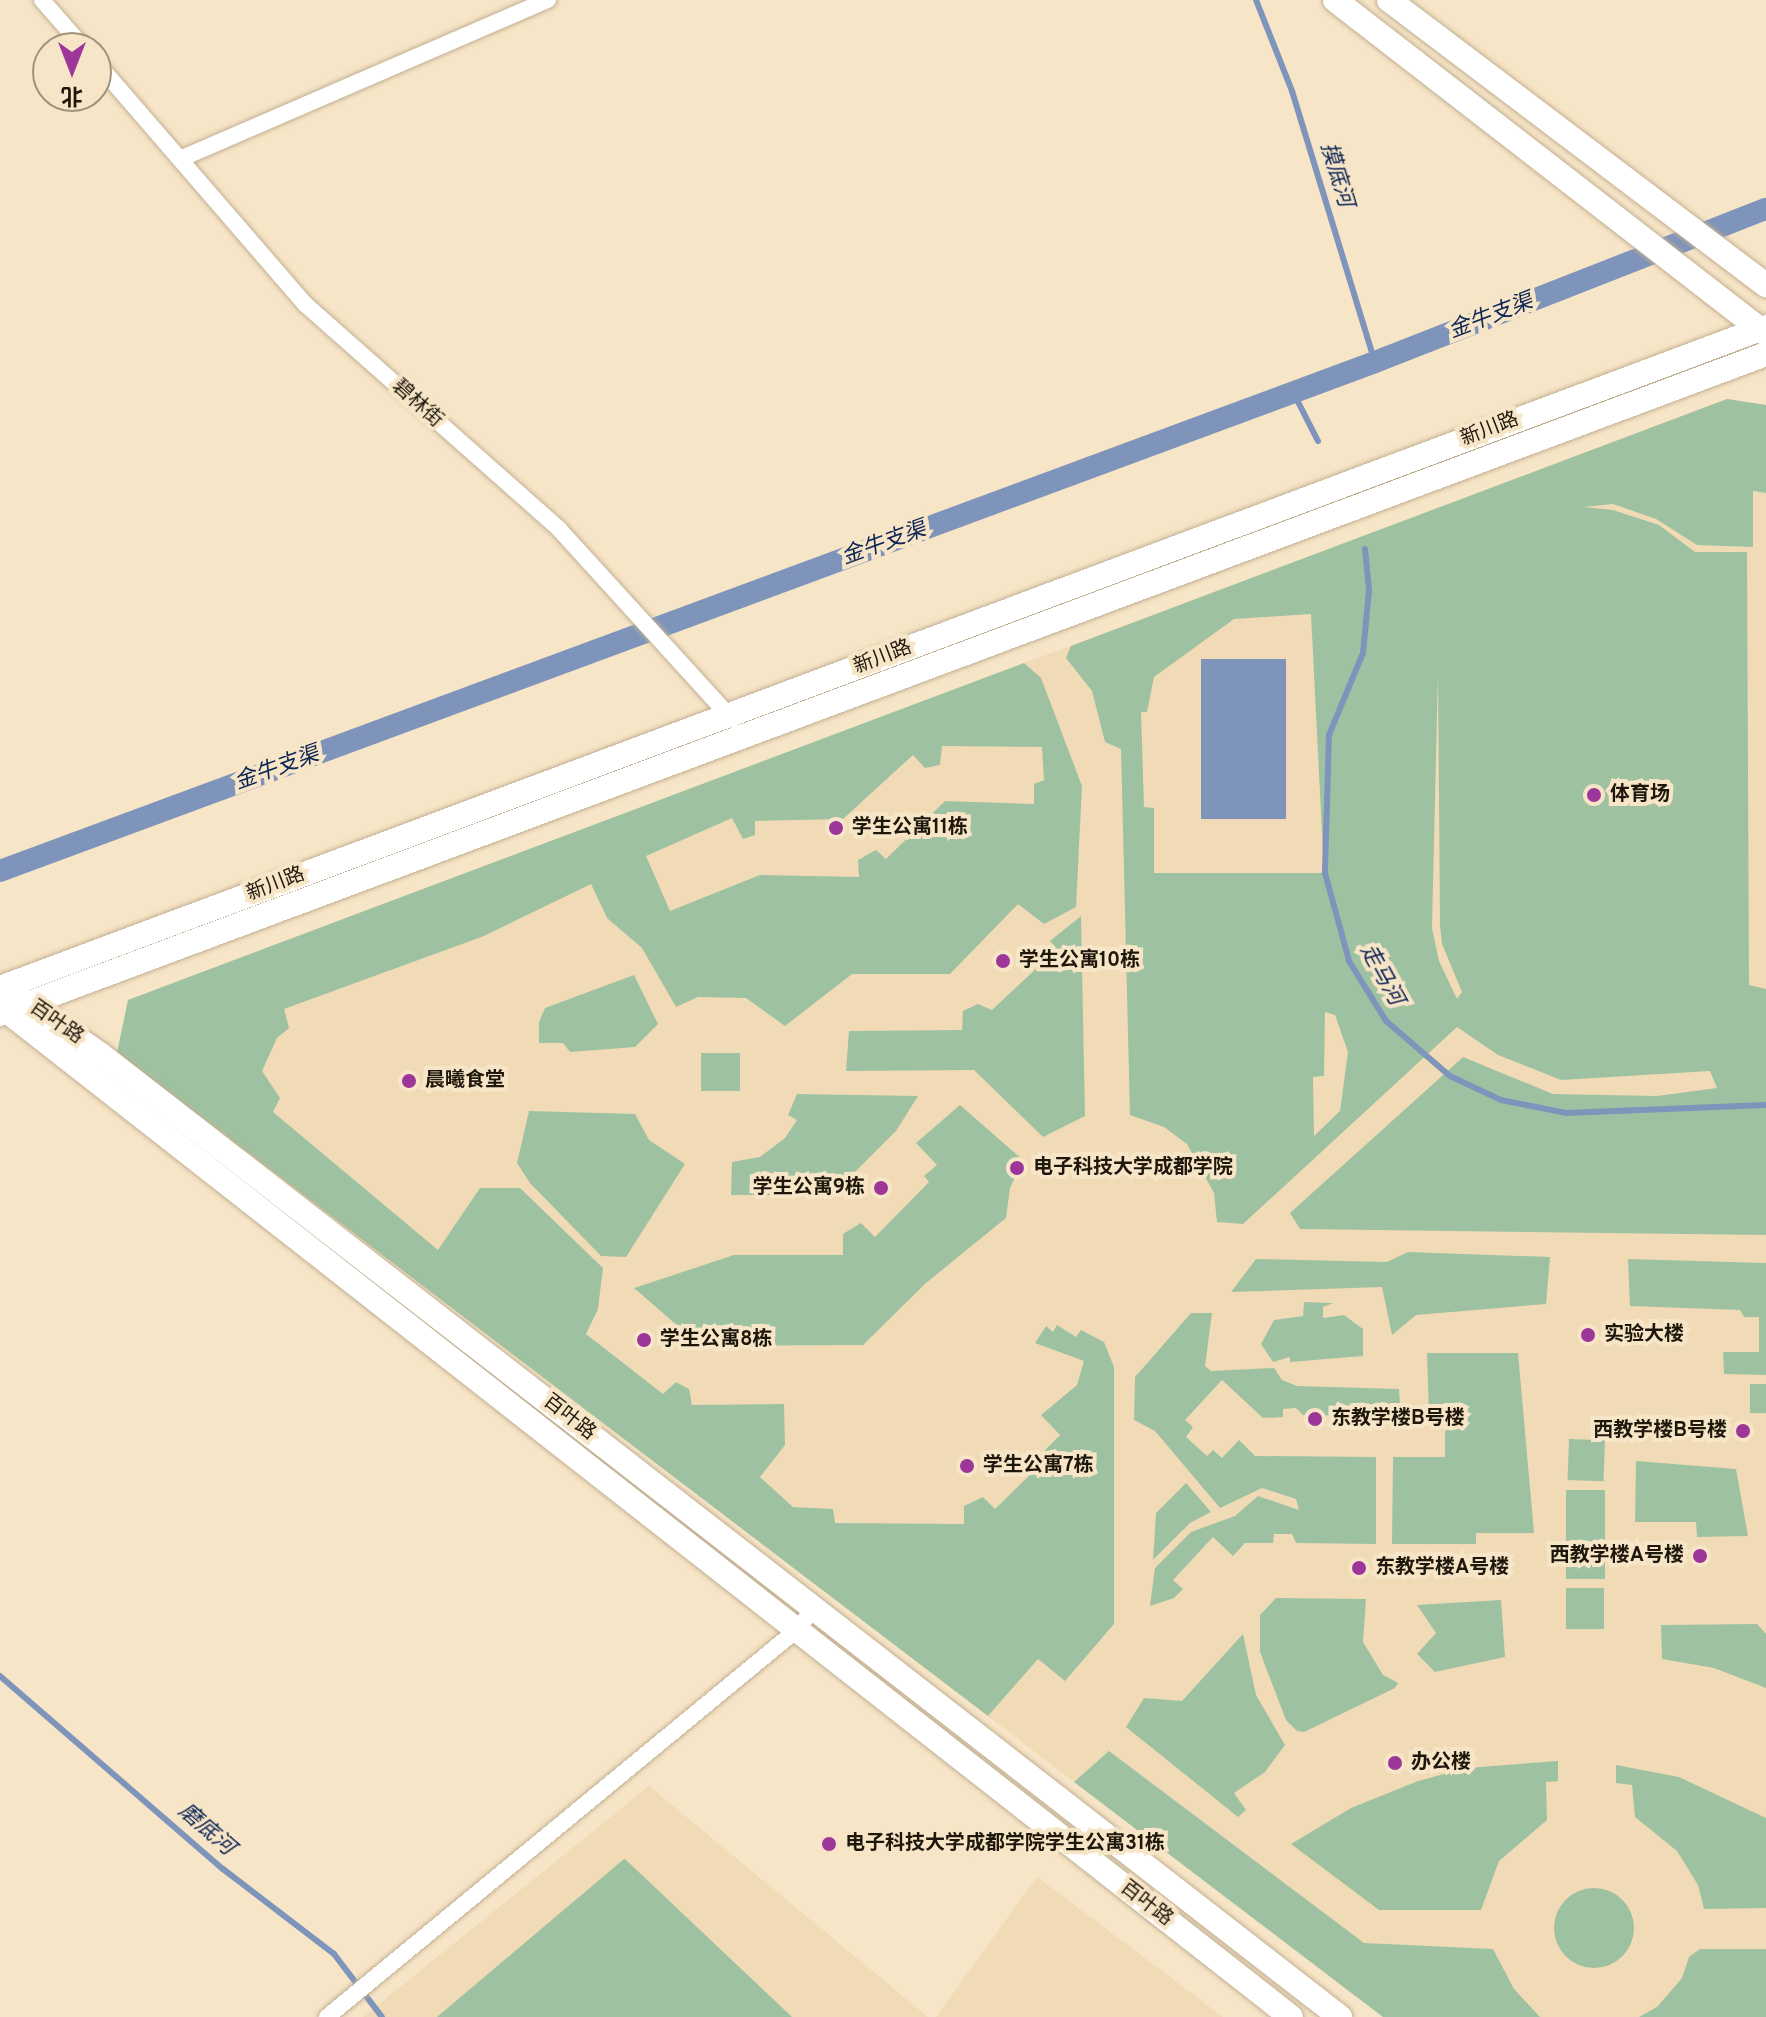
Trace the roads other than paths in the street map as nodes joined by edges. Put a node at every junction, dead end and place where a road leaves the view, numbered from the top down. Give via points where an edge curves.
1 (42, 0) edge
2 (548, 0) edge
3 (1335, 0) edge
4 (1389, 0) edge
5 (70, 32) edge
6 (112, 80) edge
7 (180, 159) junction
8 (1766, 285) edge
9 (1764, 331) edge
10 (1766, 354) edge
11 (728, 716) junction
12 (750, 734) junction
13 (6, 998) edge
14 (806, 1618) junction
15 (327, 2017) edge
16 (1291, 2017) edge
17 (1340, 2017) edge

1 - 5 street
2 - 7 street
3 - 9 main road
4 - 8 main road
6 - 7 street, 碧林街
7 - 11 street, 碧林街 via 305,304 559,529
9 - 11 main road, 新川路
10 - 12 main road, 新川路
11 - 12 street, 碧林街
11 - 13 main road, 新川路
12 - 13 main road, 新川路
13 - 14 main road, 百叶路
14 - 15 street
14 - 16 main road, 百叶路
14 - 17 main road, 百叶路

